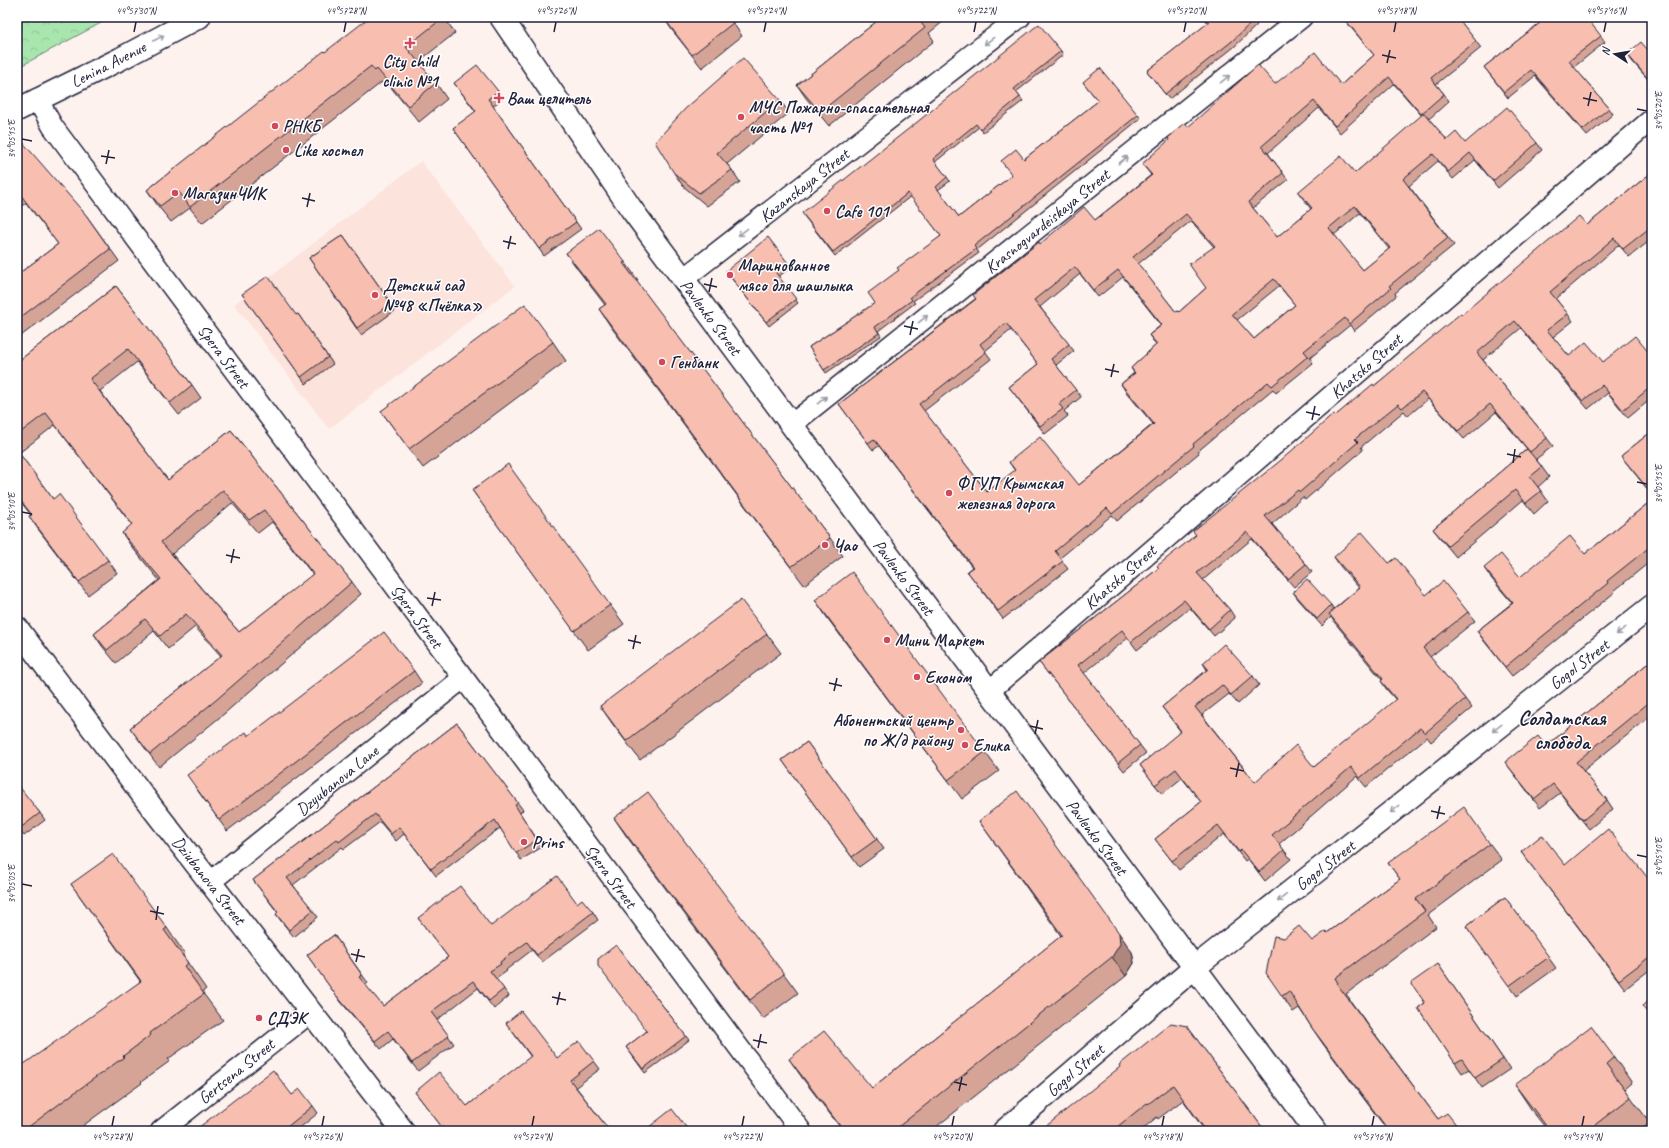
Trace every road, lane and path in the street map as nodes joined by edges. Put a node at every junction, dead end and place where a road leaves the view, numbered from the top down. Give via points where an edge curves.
1 (199, 17) edge
2 (501, 17) edge
3 (1020, 17) edge
4 (1302, 17) edge
5 (37, 99) junction
6 (17, 110) edge
7 (1652, 119) edge
8 (683, 279) junction
9 (791, 425) junction
10 (1652, 606) edge
11 (17, 628) edge
12 (464, 678) junction
13 (989, 691) junction
14 (210, 882) junction
15 (1194, 968) junction
16 (310, 1012) junction
17 (161, 1131) edge
18 (403, 1131) edge
19 (801, 1131) edge
20 (1004, 1131) edge
21 (1316, 1131) edge

5 -> 1 main road, Lenina Avenue
2 - 8 main road, Pavlenko Street via 632,210
3 -> 8 street, Kazanskaya Street
9 -> 4 street, Krasnogvardeiskaya Street
5 - 6 main road, Lenina Avenue
5 - 12 street, Spera Street via 58,133
7 - 13 street, Khatsko Street
8 - 9 main road, Pavlenko Street
9 - 13 main road, Pavlenko Street
10 -> 15 main road, Gogol Street
11 - 14 main road, Dziubanova Street
12 - 14 street, Dzyubanova Lane
12 - 19 street, Spera Street
13 - 15 main road, Pavlenko Street
14 - 16 main road, Dziubanova Street
15 - 20 main road, Gogol Street
15 - 21 main road, Pavlenko Street
16 - 17 street, Gertsena Street
16 - 18 main road, Dziubanova Street

